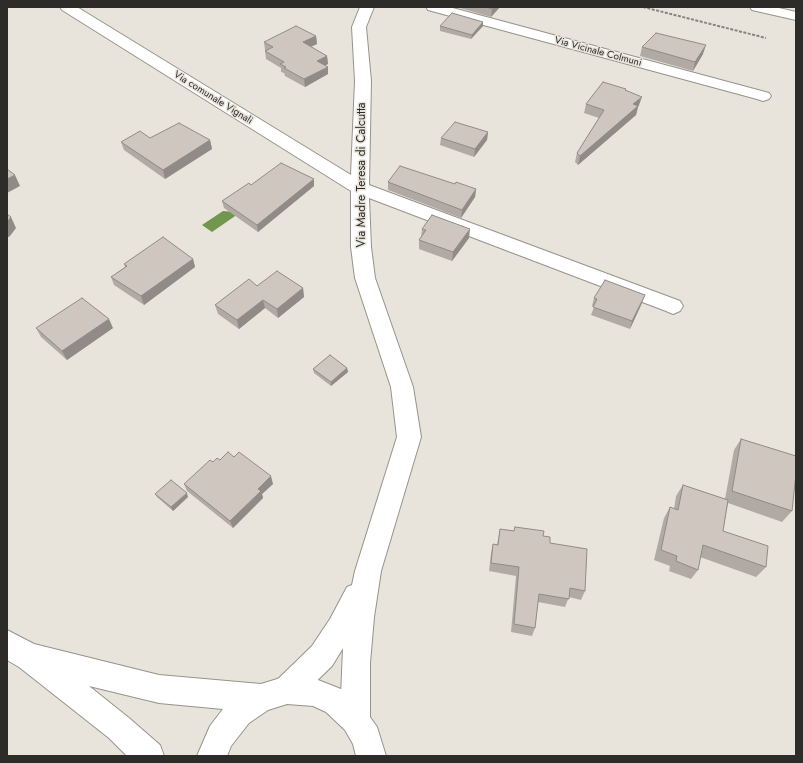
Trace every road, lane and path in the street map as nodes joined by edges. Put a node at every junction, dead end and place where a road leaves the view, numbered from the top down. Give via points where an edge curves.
1 (67, 7) edge
2 (366, 7) edge
3 (433, 7) edge
4 (644, 7) edge
5 (757, 7) edge
6 (796, 16) edge
7 (766, 38) dead end
8 (763, 96) dead end
9 (360, 188) junction
10 (673, 306) dead end
11 (368, 571) junction
12 (18, 651) edge
13 (274, 694) junction
14 (355, 720) junction
15 (149, 756) edge
16 (212, 756) edge
17 (371, 756) edge

1 - 9 street, Via comunale Vignali
2 - 9 street, Via Madre Teresa di Calcutta via 359,27 363,81
3 - 8 street, Via Vicinale Colmuni
4 - 7 path
5 - 6 street
9 - 10 street, Via comunale Vignali
9 - 11 street, Via Madre Teresa di Calcutta via 361,247 365,278 402,387 409,437
11 - 13 street, Via Madre Teresa di Calcutta via 340,629 322,656
11 - 14 street, Via Madre Teresa di Calcutta via 360,617
12 - 13 street via 159,689
12 - 15 street via 119,728
13 - 14 street via 313,692 336,702
13 - 16 street, Via Madre Teresa di Calcutta via 239,713 220,736
14 - 17 street via 366,738

